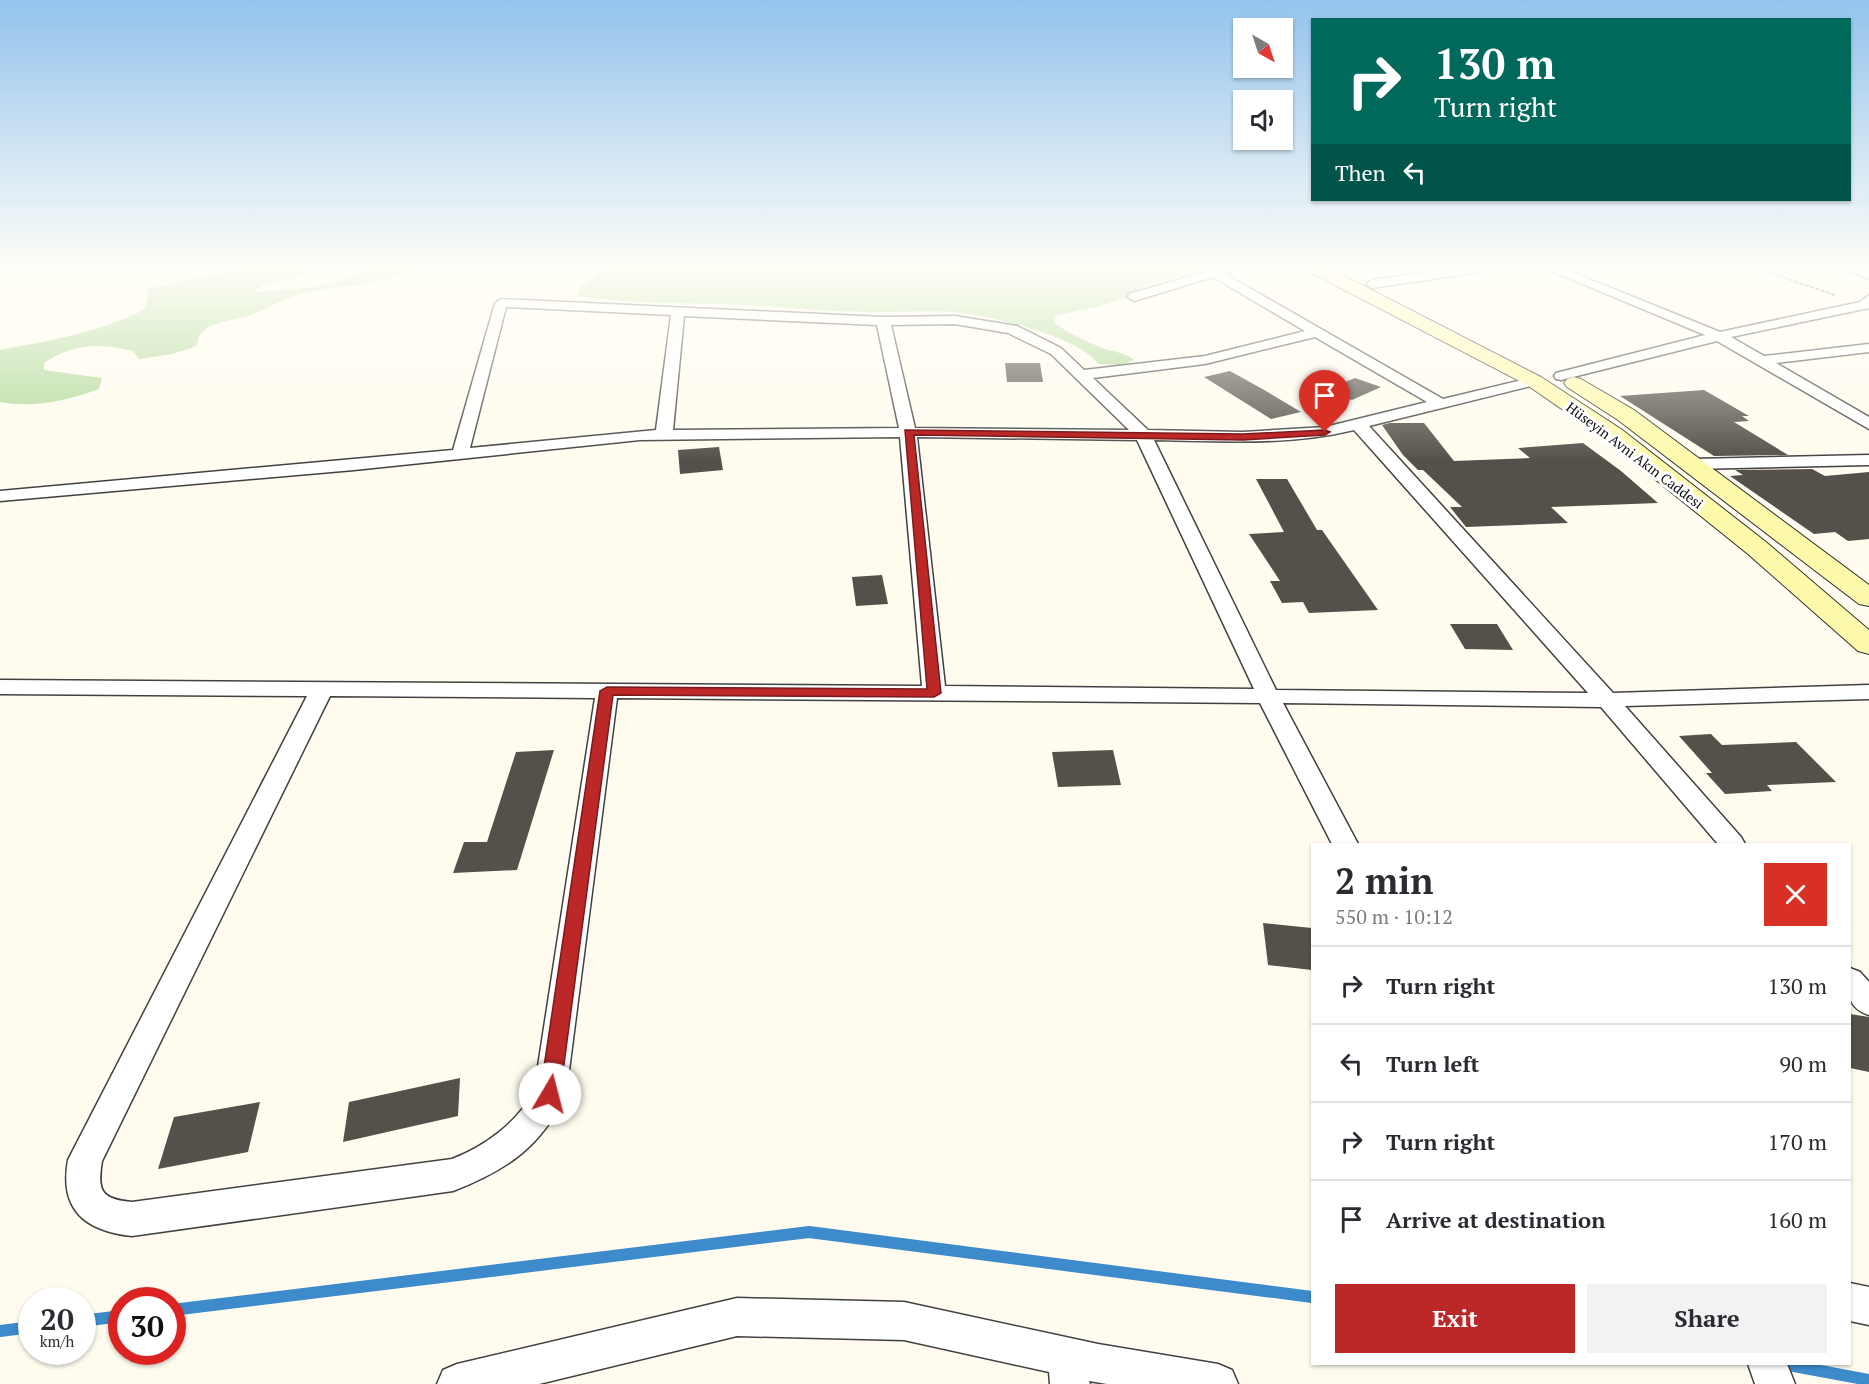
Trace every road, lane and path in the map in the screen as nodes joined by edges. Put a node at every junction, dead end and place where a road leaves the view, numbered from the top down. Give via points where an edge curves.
1 (493, 332) edge
2 (676, 332) edge
3 (885, 332) edge
4 (1017, 332) edge
5 (1439, 332) edge
6 (1470, 332) edge
7 (1708, 332) edge
8 (1739, 332) edge
9 (1315, 333) joint
10 (1719, 336) junction
11 (1869, 348) edge
12 (1761, 361) junction
13 (1081, 375) junction
14 (1561, 376) junction
15 (1534, 381) junction
16 (1441, 404) junction
17 (1358, 424) junction
18 (1869, 424) edge
19 (908, 432) junction
20 (664, 435) junction
21 (1143, 435) junction
22 (460, 454) junction
23 (1869, 460) edge
24 (1694, 464) junction
25 (0, 496) edge
26 (1869, 598) edge
27 (1869, 645) edge
28 (0, 687) edge
29 (322, 689) junction
30 (607, 691) junction
31 (1869, 692) edge
32 (934, 693) junction
33 (1269, 696) junction
34 (1607, 700) junction
35 (1344, 843) edge
36 (1731, 843) edge
37 (1851, 981) edge
38 (1869, 1003) edge
39 (1851, 1302) edge
40 (1869, 1306) edge
41 (1768, 1365) edge
42 (1068, 1370) edge
43 (457, 1384) edge
44 (1218, 1384) edge
45 (1775, 1384) edge

1 - 22 street
2 - 20 street
3 - 19 street
4 - 13 street via 1056,351
5 - 15 main road, Hüseyin Avni Akın Caddesi
6 - 14 main road, Hüseyin Avni Akın Caddesi
7 - 10 street
8 - 10 street
9 - 13 street via 1205,360
9 - 16 street
10 - 12 street
10 - 14 street
11 - 12 street
12 - 18 street
13 - 21 street
14 - 24 main road, Hüseyin Avni Akın Caddesi via 1626,415
15 - 16 street
15 - 27 main road, Hüseyin Avni Akın Caddesi via 1622,441 1757,548
16 - 17 street
17 - 21 street via 1325,432 1243,437
17 - 34 street
19 - 20 street
19 - 21 street
19 - 32 street
20 - 22 street
21 - 33 street
22 - 25 street
23 - 24 street
24 - 26 main road, Hüseyin Avni Akın Caddesi
28 - 29 street
29 - 30 street
29 - 30 street via 85,1160 81,1187 89,1203 104,1215 132,1219 453,1175 496,1156 530,1127 550,1094
30 - 32 street
31 - 34 street
32 - 33 street
33 - 34 street
33 - 35 street
34 - 36 street
37 - 38 street
39 - 40 street
41 - 45 street
42 - 43 street via 904,1321 736,1317
42 - 44 street

